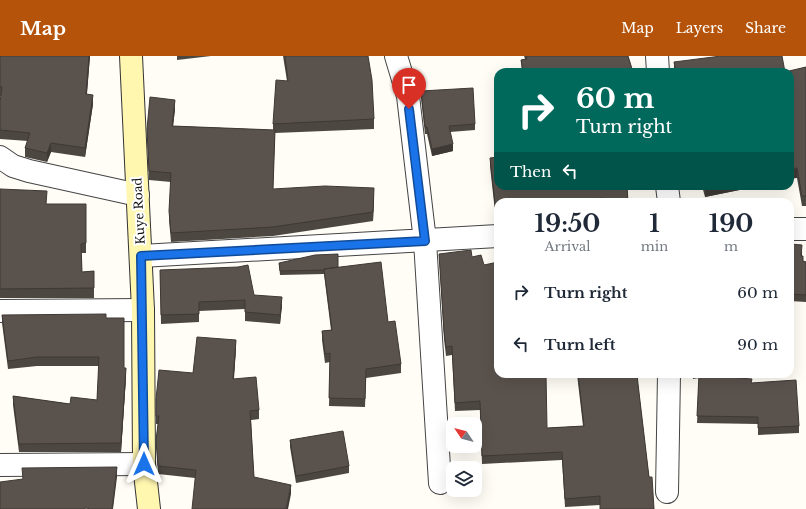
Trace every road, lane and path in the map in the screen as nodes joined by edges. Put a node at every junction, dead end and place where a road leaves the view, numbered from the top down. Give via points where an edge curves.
1 (131, 56) edge
2 (396, 56) edge
3 (656, 56) edge
4 (658, 68) edge
5 (0, 157) edge
6 (138, 195) junction
7 (794, 229) edge
8 (806, 229) edge
9 (494, 236) edge
10 (425, 241) junction
11 (141, 256) junction
12 (143, 310) junction
13 (0, 311) edge
14 (669, 378) edge
15 (144, 464) junction
16 (0, 465) edge
17 (440, 483) dead end
18 (667, 492) dead end
19 (149, 509) edge

1 - 6 street, Kuye Road
2 - 10 street via 408,96
3 - 4 street
5 - 6 street via 13,166 29,171
6 - 11 street, Kuye Road
7 - 8 street
9 - 10 street
10 - 11 street
10 - 17 street
11 - 12 street, Kuye Road
12 - 13 street
12 - 15 street, Kuye Road
14 - 18 street
15 - 16 street
15 - 19 street, Kuye Road

